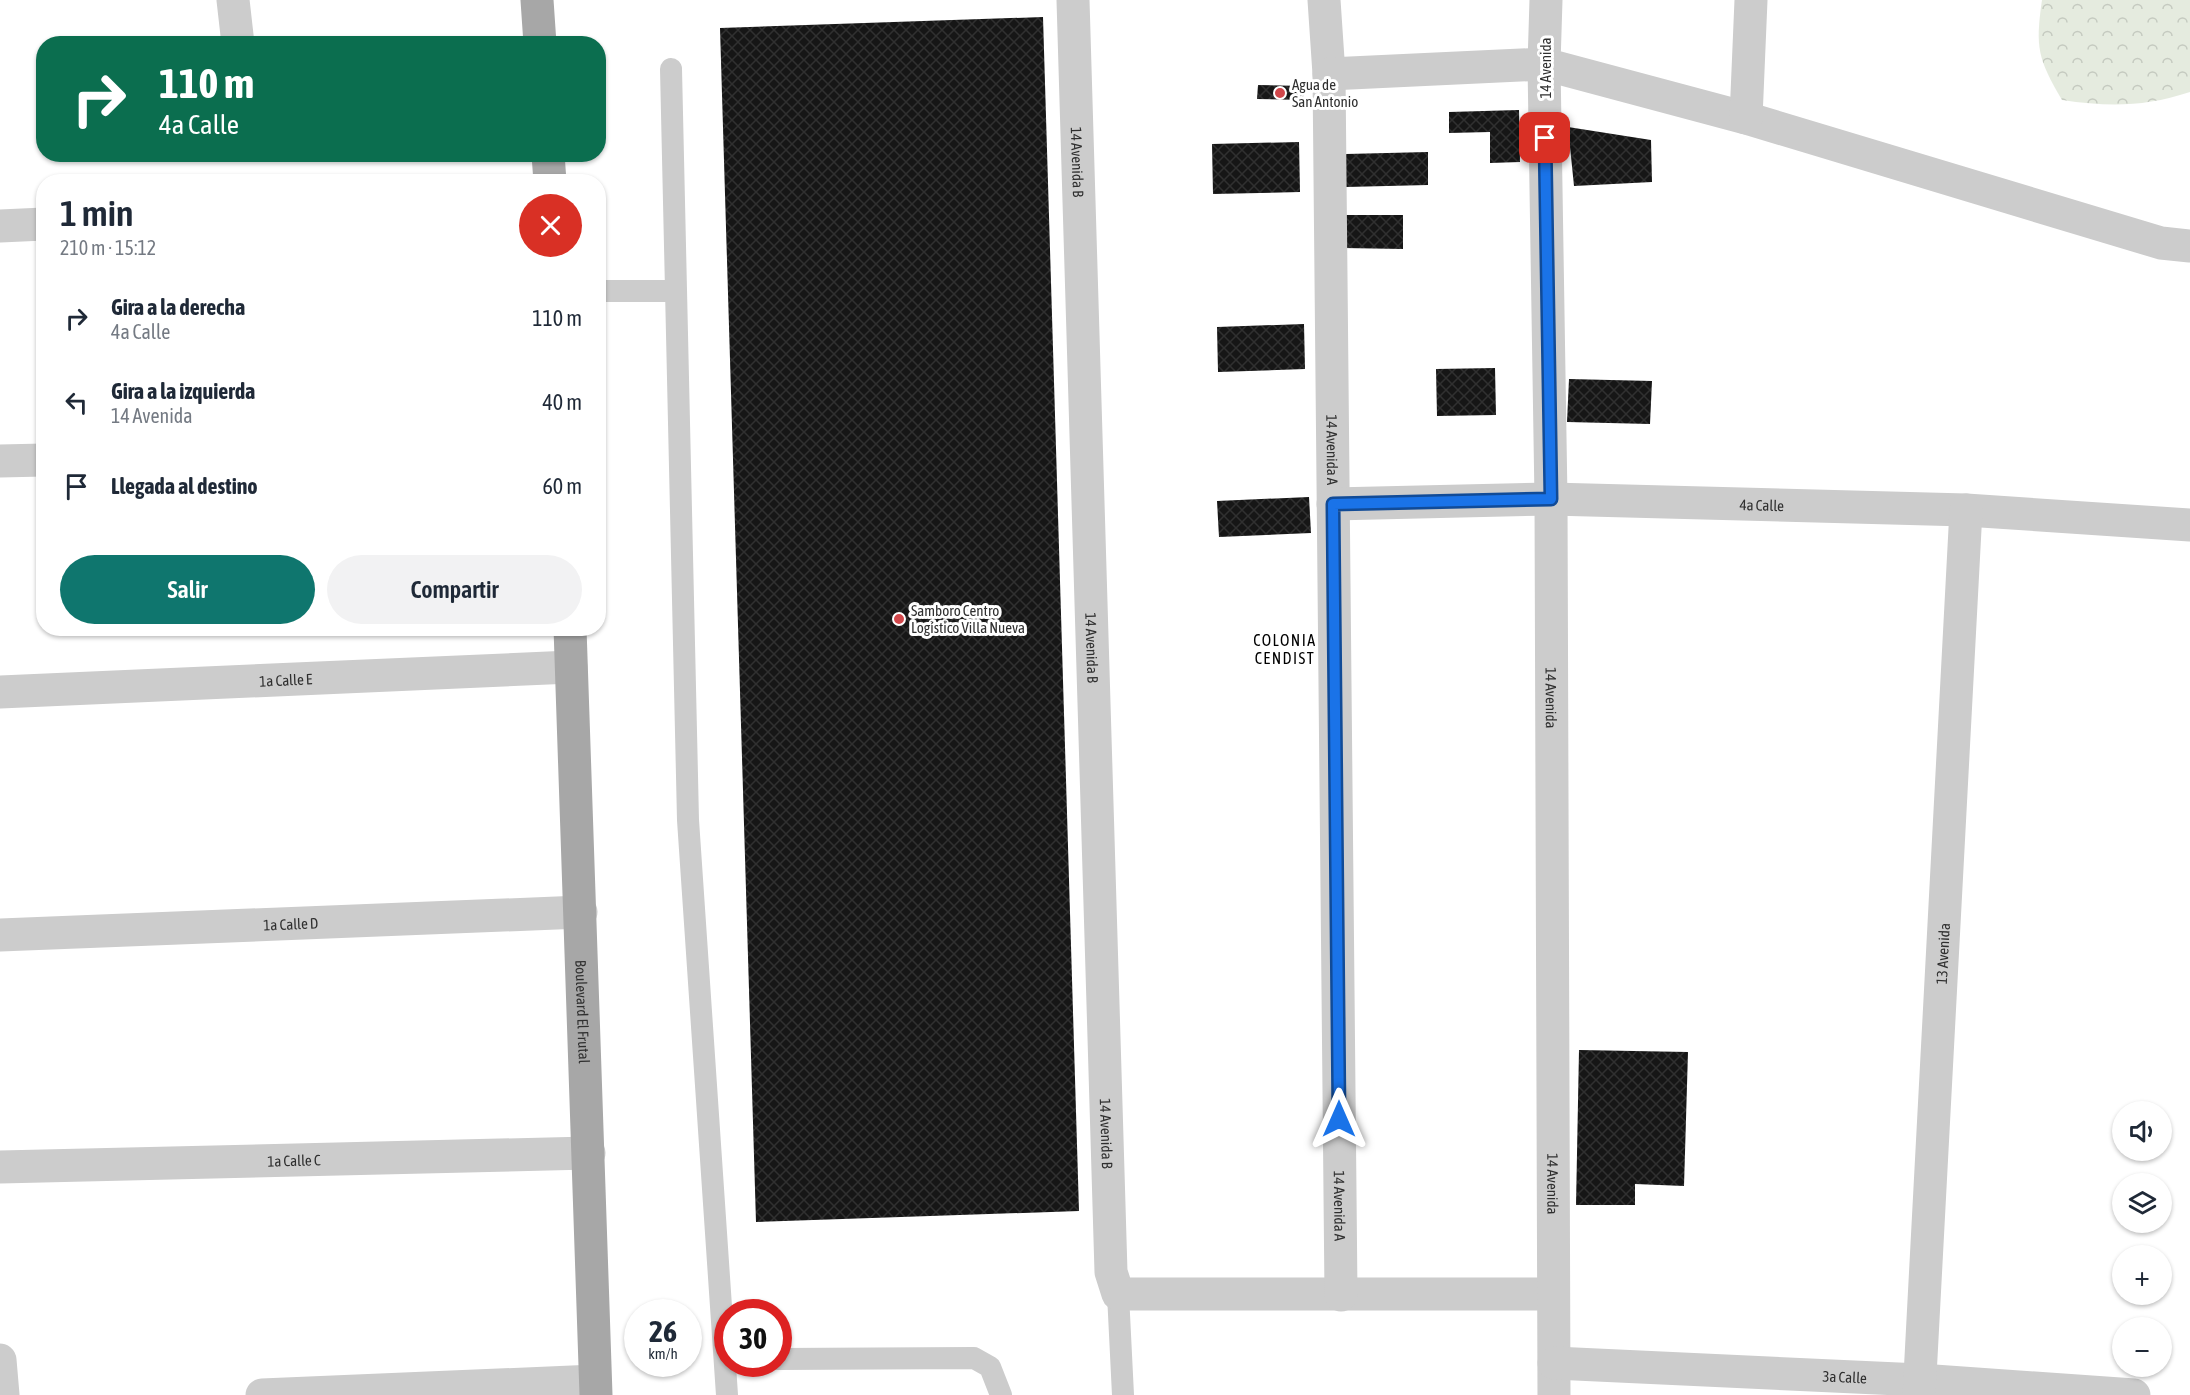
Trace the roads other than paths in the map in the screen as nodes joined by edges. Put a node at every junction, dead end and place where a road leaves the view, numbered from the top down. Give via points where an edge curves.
1 (233, 0) edge
2 (537, 0) edge
3 (1073, 0) edge
4 (1324, 0) edge
5 (1546, 0) edge
6 (1751, 0) edge
7 (237, 36) edge
8 (539, 36) edge
9 (1544, 64) junction
10 (671, 69) dead end
11 (1329, 74) junction
12 (1746, 118) junction
13 (36, 224) edge
14 (0, 226) edge
15 (2190, 246) edge
16 (606, 291) edge
17 (676, 291) junction
18 (36, 460) edge
19 (0, 462) edge
20 (1551, 499) junction
21 (1333, 504) junction
22 (1966, 510) junction
23 (2190, 525) edge
24 (570, 636) edge
25 (571, 667) junction
26 (0, 692) edge
27 (581, 912) junction
28 (0, 935) edge
29 (589, 1153) junction
30 (0, 1167) edge
31 (1118, 1294) junction
32 (1553, 1294) junction
33 (1341, 1295) junction
34 (722, 1299) edge
35 (792, 1359) edge
36 (0, 1360) edge
37 (1554, 1363) junction
38 (726, 1377) edge
39 (595, 1388) edge
40 (1919, 1388) edge
41 (3, 1395) edge
42 (262, 1395) edge
43 (727, 1395) edge
44 (1001, 1395) edge
45 (1124, 1395) edge
46 (1554, 1395) edge
47 (2134, 1395) edge

1 - 7 street
2 - 8 main road
3 - 31 street, 14 Avenida B via 1111,1272
4 - 11 street, 14 Avenida A
5 - 9 street, 14 Avenida
6 - 12 street
9 - 11 street
9 - 12 street
9 - 20 street, 14 Avenida
10 - 17 lane
11 - 21 street, 14 Avenida A
12 - 15 street via 2161,243
13 - 14 street
16 - 17 lane
17 - 34 lane via 688,820
18 - 19 street
20 - 21 street, 4a Calle
20 - 22 street, 4a Calle
20 - 32 street, 14 Avenida
21 - 33 street, 14 Avenida A
22 - 23 street, 4a Calle
22 - 40 street, 13 Avenida
24 - 25 main road, Boulevard El Frutal
25 - 26 street, 1a Calle E
25 - 27 main road, Boulevard El Frutal
27 - 28 street, 1a Calle D
27 - 29 main road, Boulevard El Frutal
29 - 30 street, 1a Calle C
29 - 39 main road, Boulevard El Frutal
31 - 33 street
31 - 45 lane
32 - 33 street
32 - 37 street, 14 Avenida
35 - 44 lane via 974,1358 990,1367
36 - 41 street
37 - 40 street, 3a Calle
37 - 46 street, 14 Avenida
38 - 43 lane
39 - 42 street
40 - 47 street, 3a Calle

